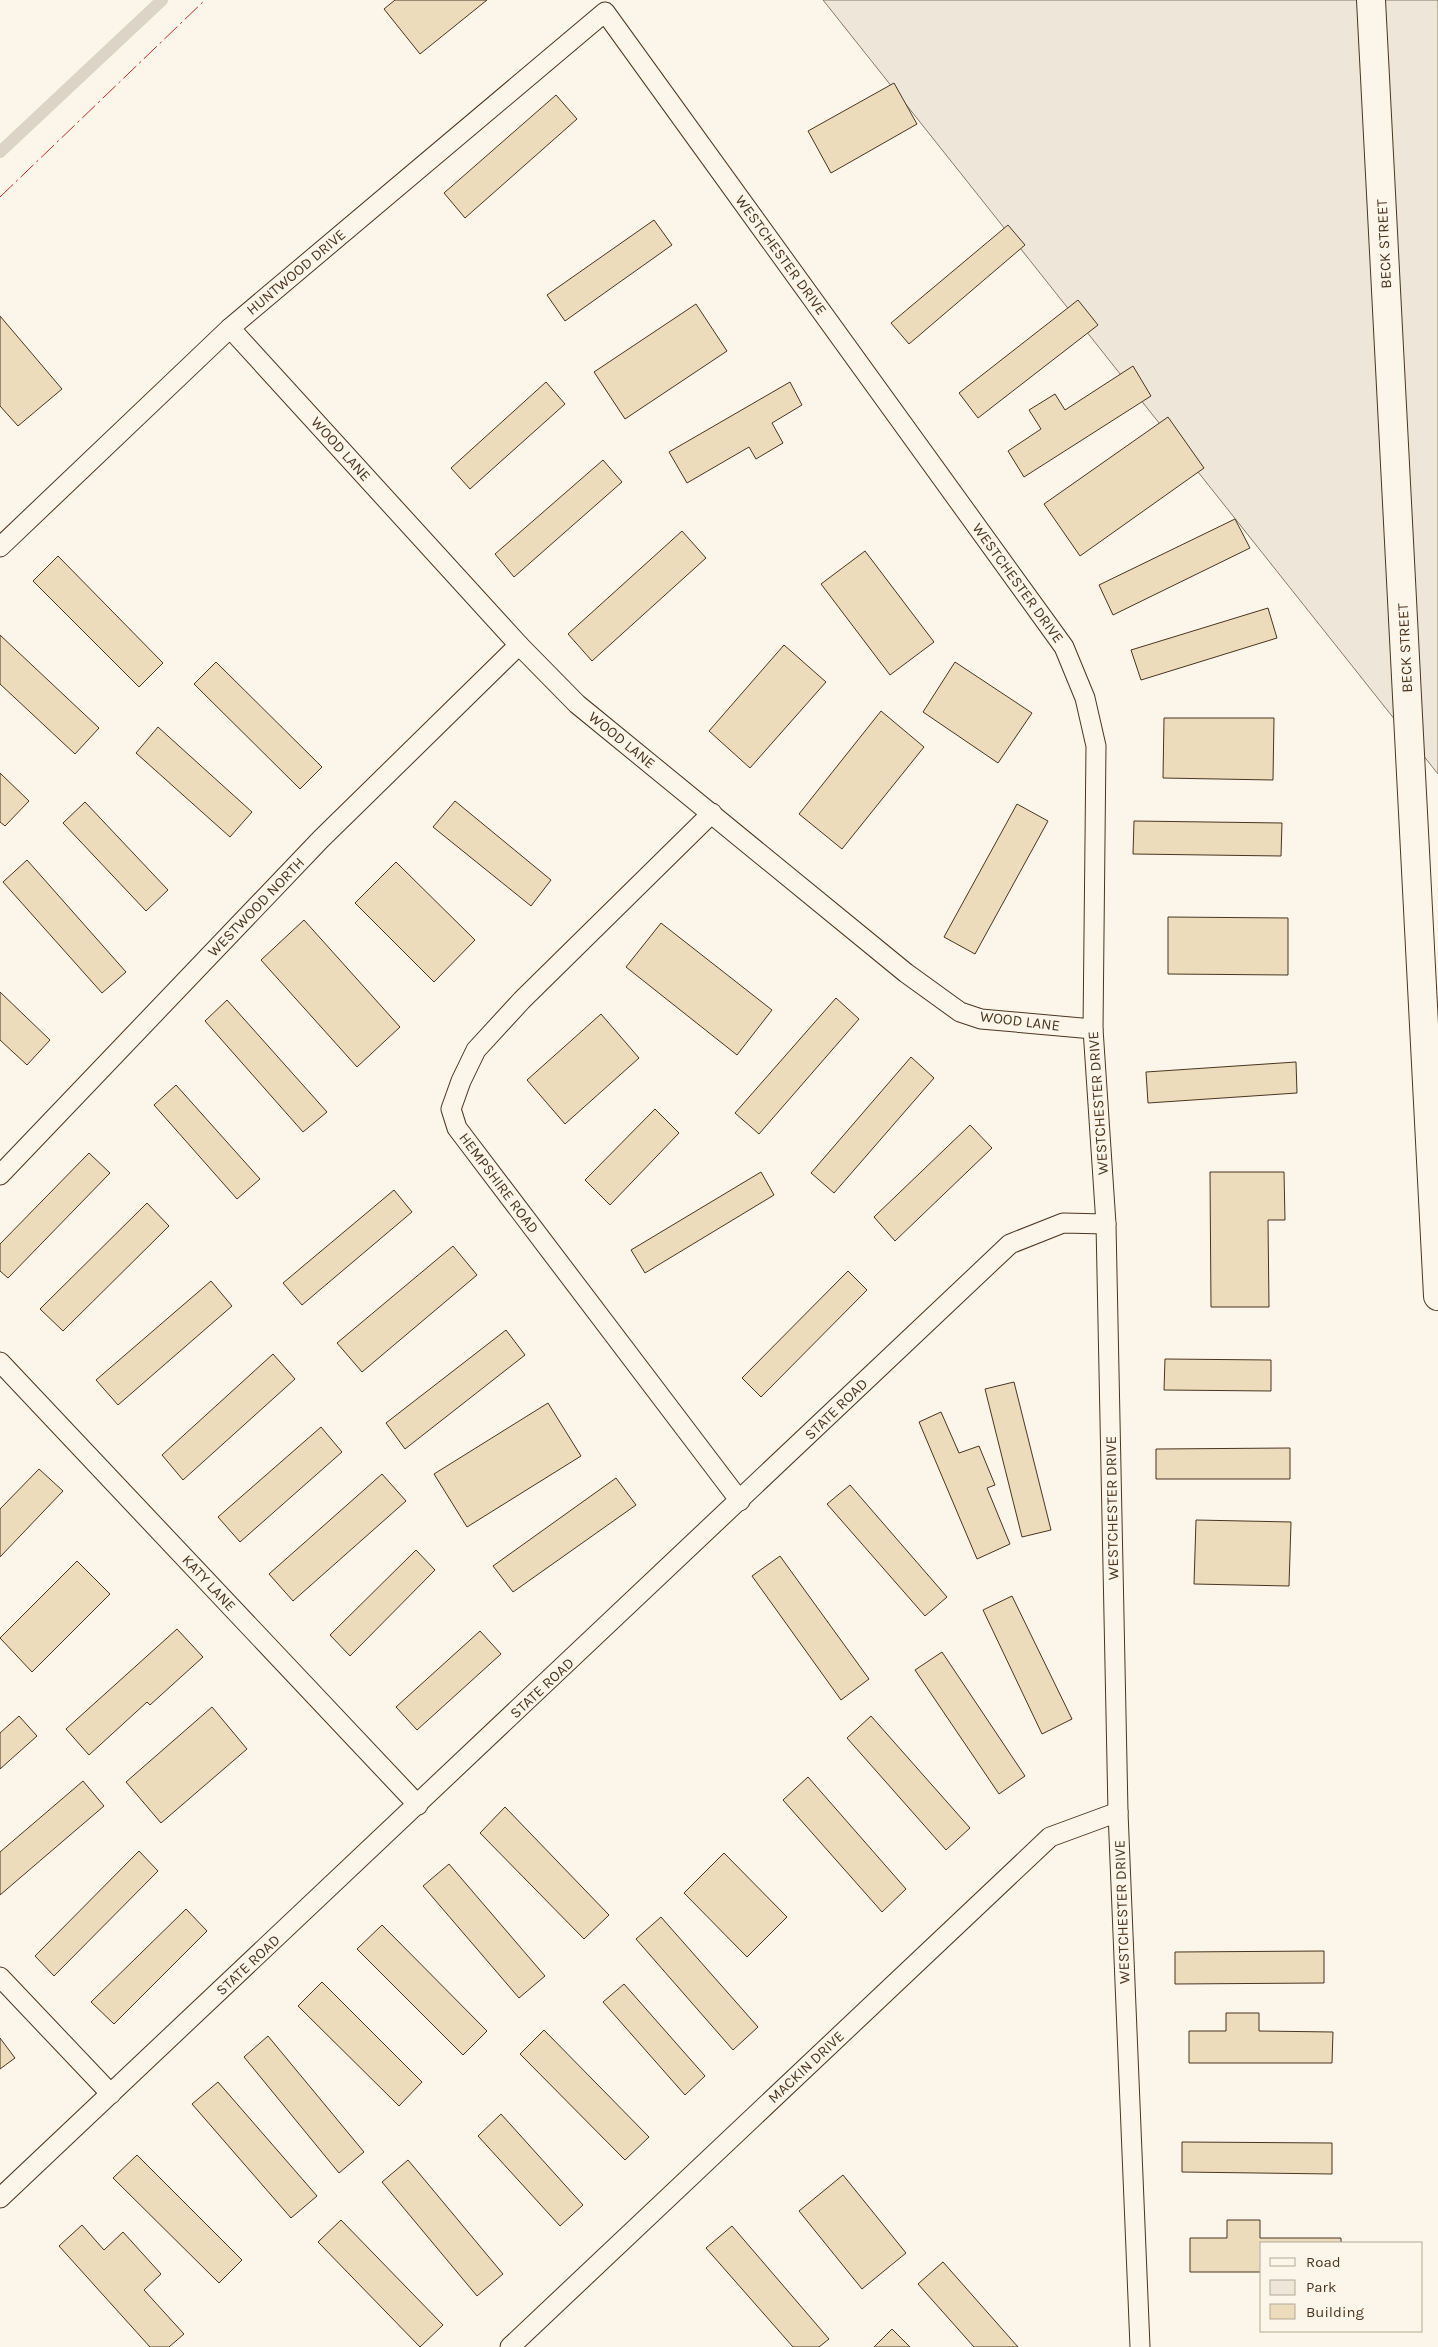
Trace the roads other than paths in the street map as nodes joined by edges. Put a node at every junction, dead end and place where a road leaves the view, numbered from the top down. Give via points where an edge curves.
1 (1371, 0) edge
2 (605, 12) joint
3 (230, 328) junction
4 (0, 547) edge
5 (519, 645) junction
6 (712, 813) junction
7 (1093, 1029) junction
8 (0, 1175) edge
9 (1106, 1224) junction
10 (1438, 1296) edge
11 (0, 1362) edge
12 (740, 1501) junction
13 (418, 1805) junction
14 (1118, 1812) junction
15 (0, 1977) edge
16 (110, 2094) junction
17 (0, 2198) edge
18 (510, 2347) edge
19 (1140, 2347) edge

1 - 10 street, BECK STREET
2 - 3 lane, HUNTWOOD DRIVE
2 - 7 lane, WESTCHESTER DRIVE via 1064,647 1085,698 1096,746
3 - 4 lane, HUNTWOOD DRIVE
3 - 5 lane, WOOD LANE
5 - 6 lane, WOOD LANE via 577,704
5 - 8 lane, WESTWOOD NORTH via 321,838
6 - 7 lane, WOOD LANE via 906,973 960,1012 981,1019
6 - 12 lane, HEMPSHIRE ROAD via 522,1000 476,1050 451,1109 457,1128
7 - 9 lane, WESTCHESTER DRIVE
9 - 12 lane, STATE ROAD via 1064,1224 1010,1244
9 - 14 lane, WESTCHESTER DRIVE
11 - 13 lane, KATY LANE
12 - 13 lane, STATE ROAD
13 - 16 lane, STATE ROAD
14 - 18 lane, MACKIN DRIVE via 1050,1837
14 - 19 lane, WESTCHESTER DRIVE
15 - 16 lane
16 - 17 lane, STATE ROAD

